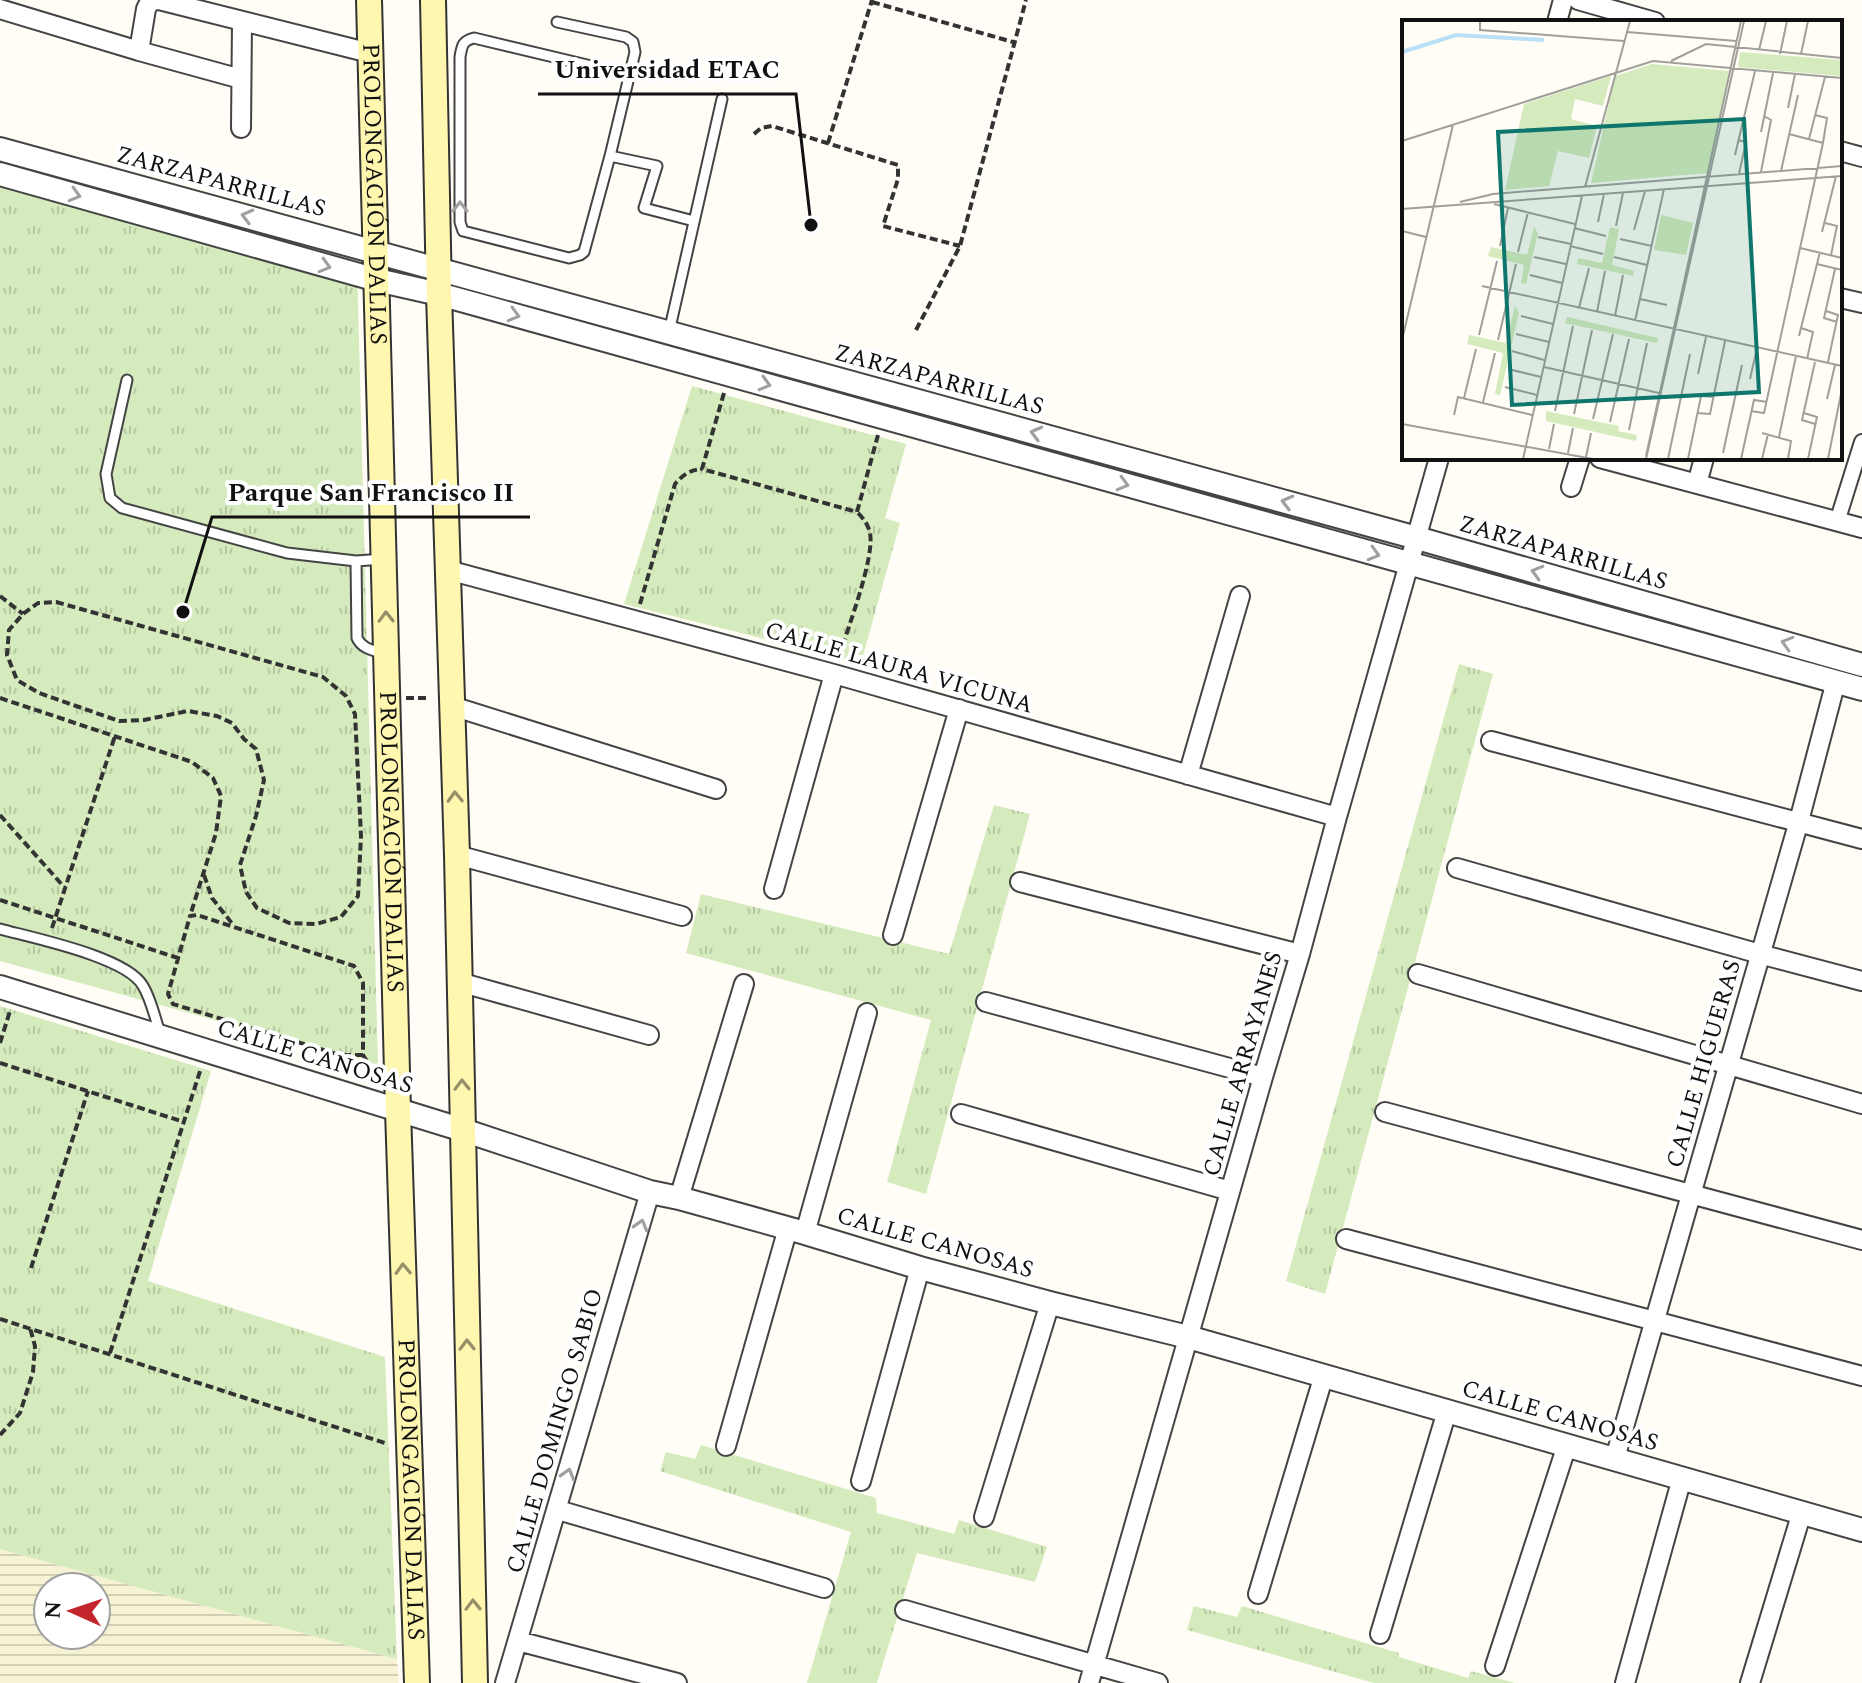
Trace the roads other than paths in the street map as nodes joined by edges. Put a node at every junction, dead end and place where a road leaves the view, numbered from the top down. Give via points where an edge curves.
1 (369, 0) edge
2 (433, 0) edge
3 (1563, 0) edge
4 (1578, 0) edge
5 (0, 9) edge
6 (1558, 20) edge
7 (1648, 20) edge
8 (242, 22) junction
9 (557, 22) dead end
10 (139, 51) junction
11 (370, 53) junction
12 (629, 75) junction
13 (241, 79) junction
14 (722, 99) dead end
15 (241, 128) dead end
16 (0, 149) edge
17 (1842, 152) edge
18 (610, 156) junction
19 (1862, 157) edge
20 (0, 174) edge
21 (694, 221) junction
22 (376, 251) junction
23 (439, 269) junction
24 (377, 280) junction
25 (439, 294) junction
26 (1842, 298) edge
27 (1862, 303) edge
28 (669, 332) junction
29 (127, 380) dead end
30 (1862, 442) edge
31 (1438, 460) edge
32 (1579, 460) edge
33 (1607, 460) edge
34 (1703, 460) edge
35 (1697, 484) junction
36 (1571, 487) dead end
37 (1837, 522) junction
38 (1862, 528) edge
39 (1417, 538) junction
40 (384, 559) junction
41 (356, 561) junction
42 (1409, 564) junction
43 (448, 570) junction
44 (1240, 596) dead end
45 (387, 655) junction
46 (1862, 665) edge
47 (834, 674) junction
48 (1836, 681) junction
49 (1862, 689) edge
50 (452, 703) junction
51 (959, 709) junction
52 (1491, 741) dead end
53 (1188, 775) junction
54 (716, 789) dead end
55 (1337, 817) junction
56 (1799, 821) junction
57 (1862, 839) edge
58 (457, 855) junction
59 (1457, 868) dead end
60 (1020, 882) dead end
61 (774, 889) dead end
62 (682, 916) dead end
63 (0, 929) edge
64 (893, 935) dead end
65 (1300, 954) junction
66 (1760, 954) junction
67 (1418, 974) dead end
68 (1862, 981) edge
69 (459, 982) junction
70 (744, 984) dead end
71 (8, 989) edge
72 (986, 1002) dead end
73 (867, 1013) dead end
74 (649, 1035) dead end
75 (161, 1036) junction
76 (1729, 1065) junction
77 (1263, 1077) junction
78 (1862, 1104) edge
79 (398, 1110) junction
80 (1385, 1112) dead end
81 (961, 1114) dead end
82 (463, 1130) junction
83 (1230, 1191) junction
84 (650, 1192) junction
85 (1691, 1193) junction
86 (679, 1198) junction
87 (796, 1231) junction
88 (1346, 1239) dead end
89 (1862, 1240) edge
90 (920, 1268) junction
91 (1050, 1303) junction
92 (1655, 1321) junction
93 (1188, 1337) junction
94 (1324, 1375) junction
95 (1862, 1376) edge
96 (1447, 1411) junction
97 (1567, 1445) junction
98 (726, 1446) dead end
99 (1615, 1458) junction
100 (1682, 1478) junction
101 (861, 1481) dead end
102 (558, 1510) junction
103 (1802, 1512) junction
104 (984, 1517) dead end
105 (1862, 1530) edge
106 (824, 1588) dead end
107 (1258, 1594) dead end
108 (905, 1610) dead end
109 (1380, 1634) dead end
110 (518, 1641) junction
111 (1095, 1663) junction
112 (1495, 1666) dead end
113 (417, 1683) edge
114 (475, 1683) edge
115 (505, 1683) edge
116 (677, 1683) edge
117 (1089, 1683) edge
118 (1158, 1683) edge
119 (1625, 1683) edge
120 (1750, 1683) edge

1 - 11 main road, PROLONGACIÓN DALIAS
2 - 23 main road
3 - 6 street
4 - 7 street
5 - 10 street
8 - 10 street via 150,1
8 - 11 street
8 - 13 street
9 - 12 lane via 633,42
10 - 13 street
11 - 22 main road, PROLONGACIÓN DALIAS
12 - 18 lane
18 -> 12 lane via 580,255 569,258 463,231 462,45 474,38
13 - 15 street
14 - 21 lane
22 -> 16 street, ZARZAPARRILLAS
17 - 19 street
18 - 21 lane via 657,166 644,208
20 -> 24 street, ZARZAPARRILLAS
21 - 28 lane
22 - 23 street, ZARZAPARRILLAS
22 - 24 main road, PROLONGACIÓN DALIAS
23 - 25 main road
23 - 28 street, ZARZAPARRILLAS
24 - 25 street, ZARZAPARRILLAS
24 - 40 main road, PROLONGACIÓN DALIAS
25 -> 42 street, ZARZAPARRILLAS
25 - 43 main road
26 - 27 street
39 -> 28 street, ZARZAPARRILLAS
29 - 41 lane via 106,474 110,498 122,508 287,553
30 - 37 street
31 - 39 street, CALLE ARRAYANES
32 - 36 street
33 - 35 street
34 - 35 street
35 - 37 street
37 - 38 street
39 - 42 street, CALLE ARRAYANES
46 -> 39 street, ZARZAPARRILLAS
40 - 41 lane
45 -> 40 main road, PROLONGACIÓN DALIAS
41 - 45 lane via 357,638 364,647
42 - 48 street, ZARZAPARRILLAS
42 - 55 street, CALLE ARRAYANES
43 - 47 street, CALLE LAURA VICUNA
43 - 50 main road
44 - 53 street
45 - 79 main road, PROLONGACIÓN DALIAS
47 - 51 street, CALLE LAURA VICUNA
47 - 61 street
48 - 49 street, ZARZAPARRILLAS
48 - 56 street, CALLE HIGUERAS
50 - 54 street
58 -> 50 main road
51 - 53 street, CALLE LAURA VICUNA
51 - 64 street
52 - 56 street
53 - 55 street, CALLE LAURA VICUNA
55 - 65 street, CALLE ARRAYANES
56 - 57 street
56 - 66 street, CALLE HIGUERAS
58 - 62 street
58 - 69 main road
59 - 66 street
60 - 65 street
63 - 75 lane via 130,970 143,985
65 - 77 street, CALLE ARRAYANES
66 - 68 street
66 - 76 street, CALLE HIGUERAS
67 - 76 street
69 - 74 street
82 -> 69 main road
70 - 86 street
71 - 75 street, CALLE CANOSAS
72 - 77 street
73 - 87 street
75 - 79 street, CALLE CANOSAS
76 - 78 street
76 - 85 street, CALLE HIGUERAS
77 - 83 street, CALLE ARRAYANES
79 - 82 street, CALLE CANOSAS
113 -> 79 main road, PROLONGACIÓN DALIAS
80 - 85 street
81 - 83 street
82 - 84 street, CALLE CANOSAS
114 -> 82 main road
83 - 93 street, CALLE ARRAYANES
84 - 86 street, CALLE CANOSAS
102 -> 84 street, CALLE DOMINGO SABIO
85 - 89 street
85 - 92 street, CALLE HIGUERAS
86 - 87 street, CALLE CANOSAS
87 - 90 street, CALLE CANOSAS
87 - 98 street
88 - 92 street
90 - 91 street, CALLE CANOSAS
90 - 101 street
91 - 93 street, CALLE CANOSAS
91 - 104 street
92 - 95 street
92 - 99 street, CALLE HIGUERAS
93 - 94 street, CALLE CANOSAS
93 - 111 street, CALLE ARRAYANES
94 - 96 street, CALLE CANOSAS
94 - 107 street
96 - 97 street, CALLE CANOSAS
96 - 109 street
97 - 99 street, CALLE CANOSAS
97 - 112 street
99 - 100 street, CALLE CANOSAS
100 - 103 street, CALLE CANOSAS
100 - 119 street
102 - 106 street
102 - 110 street, CALLE DOMINGO SABIO
103 - 105 street, CALLE CANOSAS
103 - 120 street
108 - 111 street
110 - 115 street, CALLE DOMINGO SABIO
110 - 116 street
111 - 117 street, CALLE ARRAYANES
111 - 118 street

